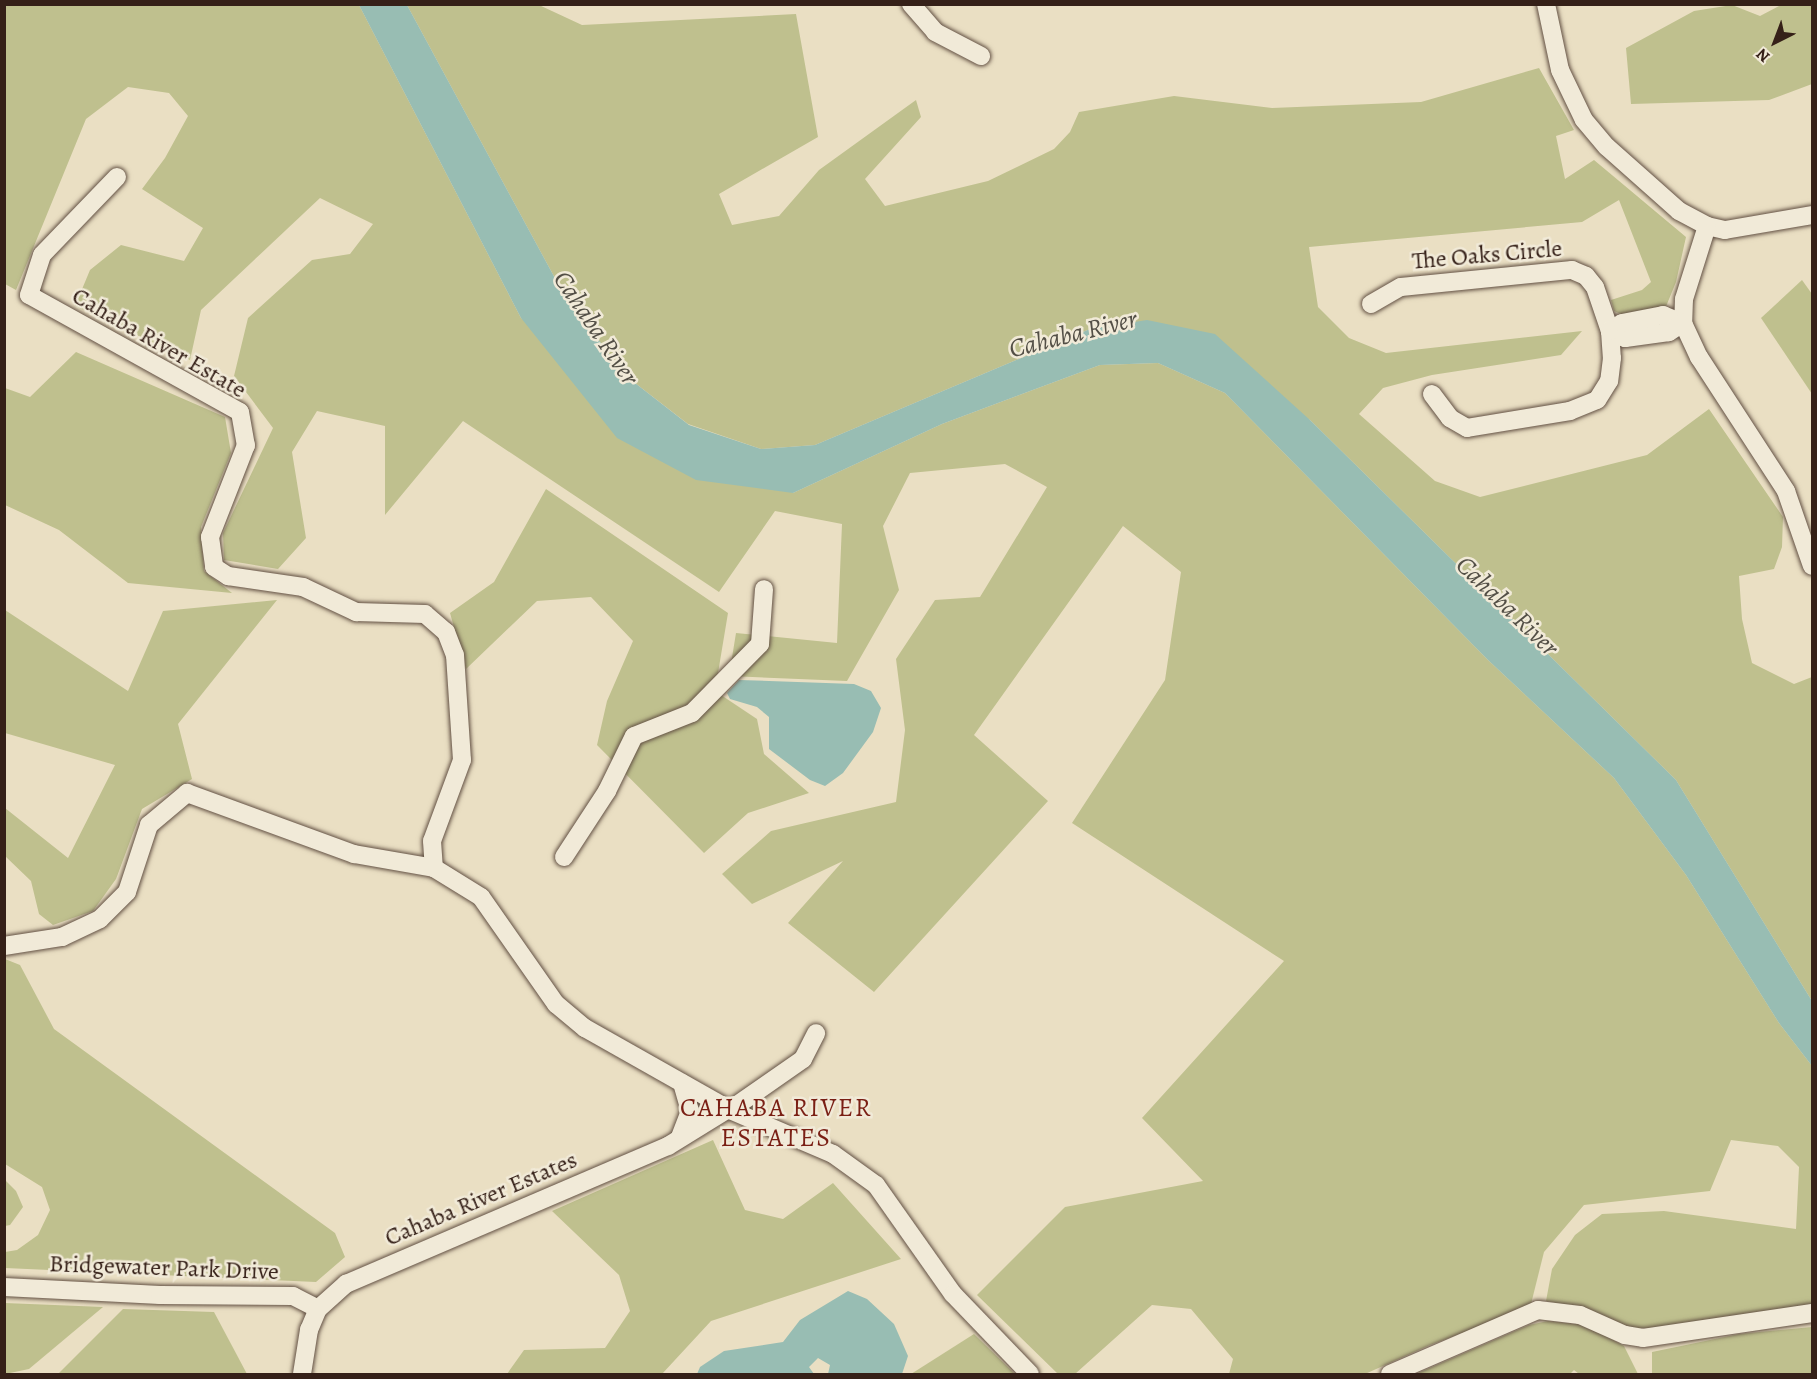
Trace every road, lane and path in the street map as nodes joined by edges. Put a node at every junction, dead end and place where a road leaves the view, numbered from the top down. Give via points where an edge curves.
1 (910, 4) edge
2 (1546, 4) edge
3 (981, 56) dead end
4 (117, 177) dead end
5 (1812, 215) edge
6 (1707, 226) junction
7 (1371, 304) dead end
8 (1683, 322) junction
9 (1611, 331) junction
10 (1432, 394) dead end
11 (1812, 566) edge
12 (764, 589) dead end
13 (564, 858) dead end
14 (434, 868) junction
15 (4, 945) edge
16 (816, 1033) dead end
17 (682, 1083) junction
18 (729, 1109) junction
19 (680, 1137) junction
20 (4, 1287) edge
21 (318, 1308) junction
22 (1812, 1313) edge
23 (302, 1374) edge
24 (1030, 1374) edge
25 (1390, 1374) edge

1 - 3 street via 935,32
2 - 6 street via 1560,70 1584,120 1607,147 1664,198
4 - 14 street, Cahaba River Estate via 42,255 29,294 240,412 246,445 210,537 214,567 228,576 303,587 356,612 425,614 446,632 455,655 462,759 432,841
5 - 6 street via 1742,230
6 - 8 street via 1684,299
7 - 9 street, The Oaks Circle via 1401,287 1572,270 1587,276 1595,287
8 - 9 street via 1663,315 1622,323
8 - 11 street via 1699,357 1786,491
9 - 10 street, The Oaks Circle via 1609,381 1597,400 1587,405 1467,428 1450,418
12 - 13 street via 760,644 693,712 634,736 607,791
14 - 15 street via 354,854 187,793 148,825 127,892 100,919 62,937
14 - 17 street via 481,897 556,1004 585,1028
16 - 18 street, Cahaba River Estates via 803,1059
17 - 18 street
17 - 19 street via 690,1111
18 - 19 street, Cahaba River Estates
18 - 24 street via 833,1154 876,1185 953,1293
19 - 21 street, Cahaba River Estates via 658,1151 365,1273
20 - 21 street, Bridgewater Park Drive via 160,1295 293,1296
21 - 23 street via 309,1330
22 - 25 street via 1642,1338 1580,1316 1538,1310

